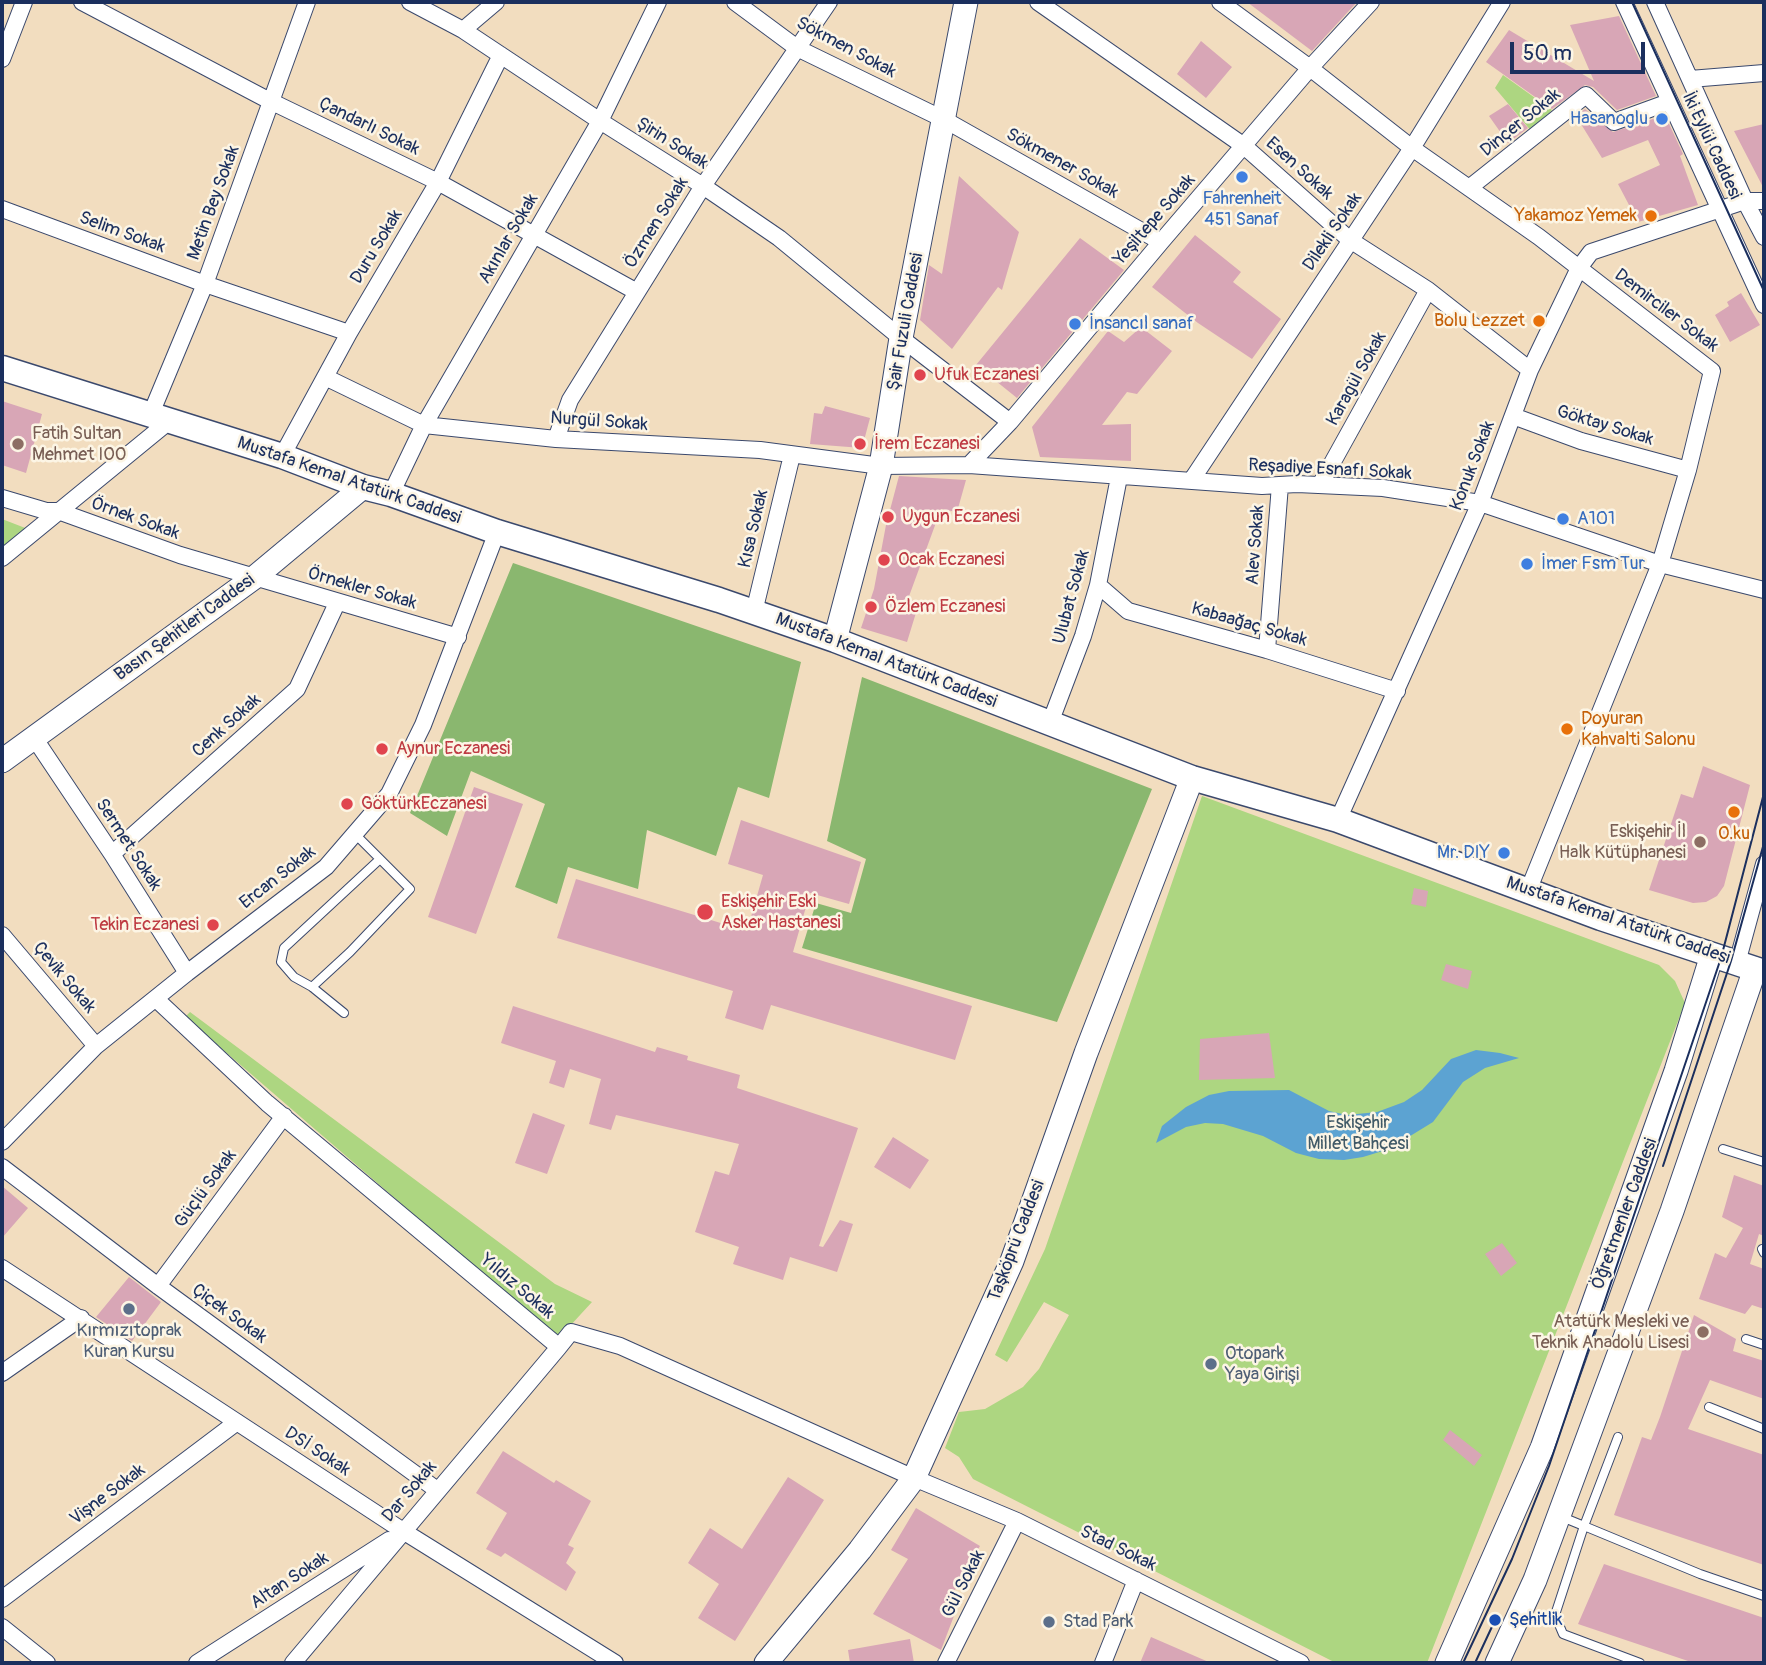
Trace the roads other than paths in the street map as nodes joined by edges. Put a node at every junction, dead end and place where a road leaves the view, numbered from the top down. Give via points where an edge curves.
1 (24, 2) edge
2 (82, 2) edge
3 (307, 2) edge
4 (410, 2) edge
5 (496, 2) edge
6 (658, 2) edge
7 (735, 2) edge
8 (829, 2) edge
9 (966, 2) edge
10 (1038, 2) edge
11 (1220, 2) edge
12 (1371, 2) edge
13 (1502, 2) edge
14 (1624, 2) edge
15 (1655, 2) edge
16 (463, 30) junction
17 (797, 48) junction
18 (500, 55) junction
19 (2, 59) edge
20 (1310, 68) junction
21 (1764, 73) edge
22 (1690, 79) junction
23 (272, 102) junction
24 (1669, 102) junction
25 (945, 120) junction
26 (600, 121) junction
27 (1244, 146) junction
28 (1412, 148) junction
29 (438, 182) junction
30 (703, 186) junction
31 (1469, 188) junction
32 (1745, 201) junction
33 (1764, 201) edge
34 (2, 209) edge
35 (1720, 210) junction
36 (533, 235) junction
37 (1764, 237) edge
38 (1350, 240) junction
39 (1161, 242) junction
40 (1579, 268) junction
41 (205, 284) junction
42 (1428, 290) junction
43 (637, 292) junction
44 (1764, 305) edge
45 (349, 333) junction
46 (901, 338) junction
47 (2, 368) edge
48 (1530, 370) junction
49 (325, 377) junction
50 (1513, 416) junction
51 (156, 421) junction
52 (1010, 422) junction
53 (424, 425) junction
54 (556, 439) junction
55 (792, 455) junction
56 (282, 456) junction
57 (969, 465) junction
58 (881, 466) junction
59 (1688, 470) junction
60 (1119, 477) junction
61 (1191, 481) junction
62 (1280, 485) junction
63 (1320, 485) junction
64 (363, 487) junction
65 (391, 494) junction
66 (2, 498) edge
67 (1480, 503) junction
68 (58, 511) junction
69 (497, 532) junction
70 (2, 558) edge
71 (1660, 564) junction
72 (255, 577) junction
73 (1098, 585) junction
74 (1764, 590) edge
75 (337, 603) junction
76 (754, 612) junction
77 (458, 637) junction
78 (835, 640) junction
79 (1267, 650) junction
80 (1397, 691) junction
81 (1050, 723) junction
82 (35, 739) junction
83 (2, 761) edge
84 (1192, 778) junction
85 (1338, 820) junction
86 (355, 834) junction
87 (112, 854) junction
88 (380, 859) junction
89 (1764, 864) edge
90 (1528, 891) junction
91 (2, 934) edge
92 (1712, 955) junction
93 (1752, 968) edge
94 (187, 973) junction
95 (312, 987) junction
96 (156, 999) junction
97 (344, 1013) dead end
98 (96, 1046) junction
99 (284, 1116) junction
100 (2, 1142) edge
101 (1723, 1149) dead end
102 (1764, 1162) edge
103 (2, 1167) edge
104 (2, 1268) edge
105 (158, 1286) junction
106 (81, 1318) junction
107 (1746, 1339) dead end
108 (1764, 1345) edge
109 (559, 1347) junction
110 (2, 1373) edge
111 (1709, 1407) dead end
112 (237, 1422) junction
113 (1764, 1429) edge
114 (1618, 1437) dead end
115 (914, 1478) junction
116 (437, 1490) junction
117 (1559, 1516) junction
118 (1017, 1521) junction
119 (1584, 1526) junction
120 (403, 1531) junction
121 (1136, 1580) junction
122 (1764, 1596) edge
123 (2, 1599) edge
124 (2, 1627) edge
125 (1291, 1661) edge
126 (47, 1663) edge
127 (197, 1663) edge
128 (293, 1663) edge
129 (615, 1663) edge
130 (766, 1663) edge
131 (946, 1663) edge
132 (1103, 1663) edge
133 (1447, 1663) edge
134 (1497, 1663) edge
135 (1640, 1663) edge

1 - 19 street
2 - 23 street, Çandarlı Sokak
3 - 23 street, Metin Bey Sokak
4 - 16 street, Şirin Sokak
5 - 16 street
6 - 26 street, Akınlar Sokak
7 - 17 street, Sökmen Sokak
8 - 17 street, Özmen Sokak
9 - 25 main road, Şair Fuzuli Caddesi
10 - 27 street, Esen Sokak
11 - 20 street, Demirciler Sokak
12 - 20 street, Yeşiltepe Sokak
13 - 28 street, Dilekli Sokak
14 - 24 street, İki Eylül Caddesi
15 - 22 street, İki Eylül Caddesi
16 - 18 street, Şirin Sokak
17 - 25 street, Sökmen Sokak
17 - 30 street, Özmen Sokak
18 - 26 street, Şirin Sokak
18 - 29 street, Duru Sokak
20 - 27 street, Yeşiltepe Sokak
20 - 28 street, Demirciler Sokak
21 - 22 street
22 - 32 street, İki Eylül Caddesi
23 - 29 street, Çandarlı Sokak
23 - 41 street, Metin Bey Sokak
24 - 31 street, Dinçer Sokak via 1614,122 1586,95
24 - 35 street, İki Eylül Caddesi
25 - 39 street, Sökmener Sokak
25 - 46 main road, Şair Fuzuli Caddesi
26 - 30 street, Şirin Sokak
26 - 36 street, Akınlar Sokak
27 - 38 street, Esen Sokak
27 - 39 street, Yeşiltepe Sokak
28 - 31 street, Demirciler Sokak
28 - 38 street, Dilekli Sokak
29 - 36 street, Çandarlı Sokak
29 - 45 street, Duru Sokak
30 - 43 street, Özmen Sokak
30 - 46 street, Şirin Sokak via 779,238
31 - 40 street, Demirciler Sokak
32 - 33 street, Konuk Sokak
32 - 35 street, Konuk Sokak
32 - 37 street, İki Eylül Caddesi
34 - 41 street, Selim Sokak
35 - 40 street, Konuk Sokak via 1591,253
35 - 44 street, İki Eylül Caddesi
36 - 43 street, Çandarlı Sokak
36 - 53 street, Akınlar Sokak
38 - 42 street, Esen Sokak
38 - 61 street, Dilekli Sokak
39 - 52 street, Yeşiltepe Sokak
40 - 48 street, Konuk Sokak
40 - 59 street, Demirciler Sokak via 1713,371
41 - 45 street, Selim Sokak
41 - 51 street, Metin Bey Sokak
42 - 48 street, Esen Sokak
42 - 63 street, Karagül Sokak
43 - 54 street, Özmen Sokak via 570,400
45 - 49 street, Duru Sokak
46 - 52 street, Şirin Sokak
46 - 58 main road, Şair Fuzuli Caddesi
47 - 51 main road, Mustafa Kemal Atatürk Caddesi
48 - 50 street, Konuk Sokak
49 - 53 street, Nurgül Sokak
49 - 56 street, Duru Sokak
50 - 59 street, Göktay Sokak via 1581,441
50 - 67 street, Konuk Sokak
51 - 56 main road, Mustafa Kemal Atatürk Caddesi
51 - 68 street
52 - 57 street, Yeşiltepe Sokak
53 - 54 street, Nurgül Sokak
53 - 65 street, Akınlar Sokak
54 - 55 street, Nurgül Sokak
55 - 58 street, Nurgül Sokak
55 - 76 street, Kısa Sokak
56 - 64 main road, Mustafa Kemal Atatürk Caddesi
57 - 58 street, Reşadiye Esnafı Sokak
57 - 60 street, Reşadiye Esnafı Sokak
58 - 78 main road, Şair Fuzuli Caddesi
59 - 71 street, Demirciler Sokak
60 - 61 street, Reşadiye Esnafı Sokak
60 - 73 street, Ulubat Sokak
61 - 62 street, Reşadiye Esnafı Sokak
62 - 63 street, Reşadiye Esnafı Sokak
62 - 79 street, Alev Sokak
63 - 67 street, Reşadiye Esnafı Sokak via 1383,488
64 - 65 main road, Mustafa Kemal Atatürk Caddesi
64 - 72 main road, Basın Şehitleri Caddesi
65 - 69 main road, Mustafa Kemal Atatürk Caddesi
66 - 68 street, Örnek Sokak
67 - 71 street, Reşadiye Esnafı Sokak
67 - 80 street, Konuk Sokak
68 - 70 street
68 - 72 street, Örnek Sokak
69 - 76 main road, Mustafa Kemal Atatürk Caddesi
69 - 77 street, Ercan Sokak
71 - 74 street, Reşadiye Esnafı Sokak
71 - 90 street, Demirciler Sokak
72 - 75 street, Örnekler Sokak
72 - 82 main road, Basın Şehitleri Caddesi
73 - 79 street, Kabaağaç Sokak via 1128,611
73 - 81 street, Ulubat Sokak
75 - 77 street, Örnekler Sokak
75 - 87 street, Cenk Sokak via 297,689
76 - 78 main road, Mustafa Kemal Atatürk Caddesi
77 - 86 street, Ercan Sokak via 424,725 390,794
78 - 81 main road, Mustafa Kemal Atatürk Caddesi
79 - 80 street, Kabaağaç Sokak
80 - 85 street, Konuk Sokak
81 - 84 main road, Mustafa Kemal Atatürk Caddesi
82 - 83 main road, Basın Şehitleri Caddesi
82 - 87 street, Sermet Sokak
84 - 85 main road, Mustafa Kemal Atatürk Caddesi
84 - 115 main road, Taşköprü Caddesi via 1012,1261
85 - 90 main road, Mustafa Kemal Atatürk Caddesi
86 - 88 lane
86 - 94 street, Ercan Sokak via 326,867
87 - 94 street, Sermet Sokak
88 - 95 lane via 410,889
88 - 95 lane via 284,948 281,962 294,977
89 - 93 street
90 - 92 main road, Mustafa Kemal Atatürk Caddesi
91 - 98 street, Çevik Sokak
92 - 93 main road, Mustafa Kemal Atatürk Caddesi
92 - 133 main road, Öğretmenler Caddesi via 1676,1071 1542,1448
93 - 117 main road via 1672,1211
94 - 96 street, Ercan Sokak
95 - 97 lane
96 - 98 street, Ercan Sokak
96 - 99 street, Yıldız Sokak
98 - 100 street, Ercan Sokak
99 - 105 street, Güçlü Sokak
99 - 109 street, Yıldız Sokak
101 - 102 lane
103 - 105 street, Çiçek Sokak
104 - 106 street, DSİ Sokak
105 - 116 street, Çiçek Sokak
106 - 110 street
106 - 112 street, DSİ Sokak
107 - 108 lane
109 - 115 street, Yıldız Sokak via 571,1332 620,1346
109 - 116 street, Dar Sokak
111 - 113 lane
112 - 120 street, DSİ Sokak
112 - 123 street, Vişne Sokak
114 - 119 lane
115 - 118 street, Stad Sokak
115 - 130 main road, Taşköprü Caddesi
116 - 120 street, Dar Sokak
117 - 119 lane
117 - 134 main road
118 - 121 street, Stad Sokak
118 - 131 street, Gül Sokak
119 - 122 lane
119 - 135 lane via 1555,1615 1563,1634
120 - 127 street, Altan Sokak
120 - 128 street, Dar Sokak
120 - 129 street, DSİ Sokak
121 - 125 street, Stad Sokak
121 - 132 street
124 - 126 street

